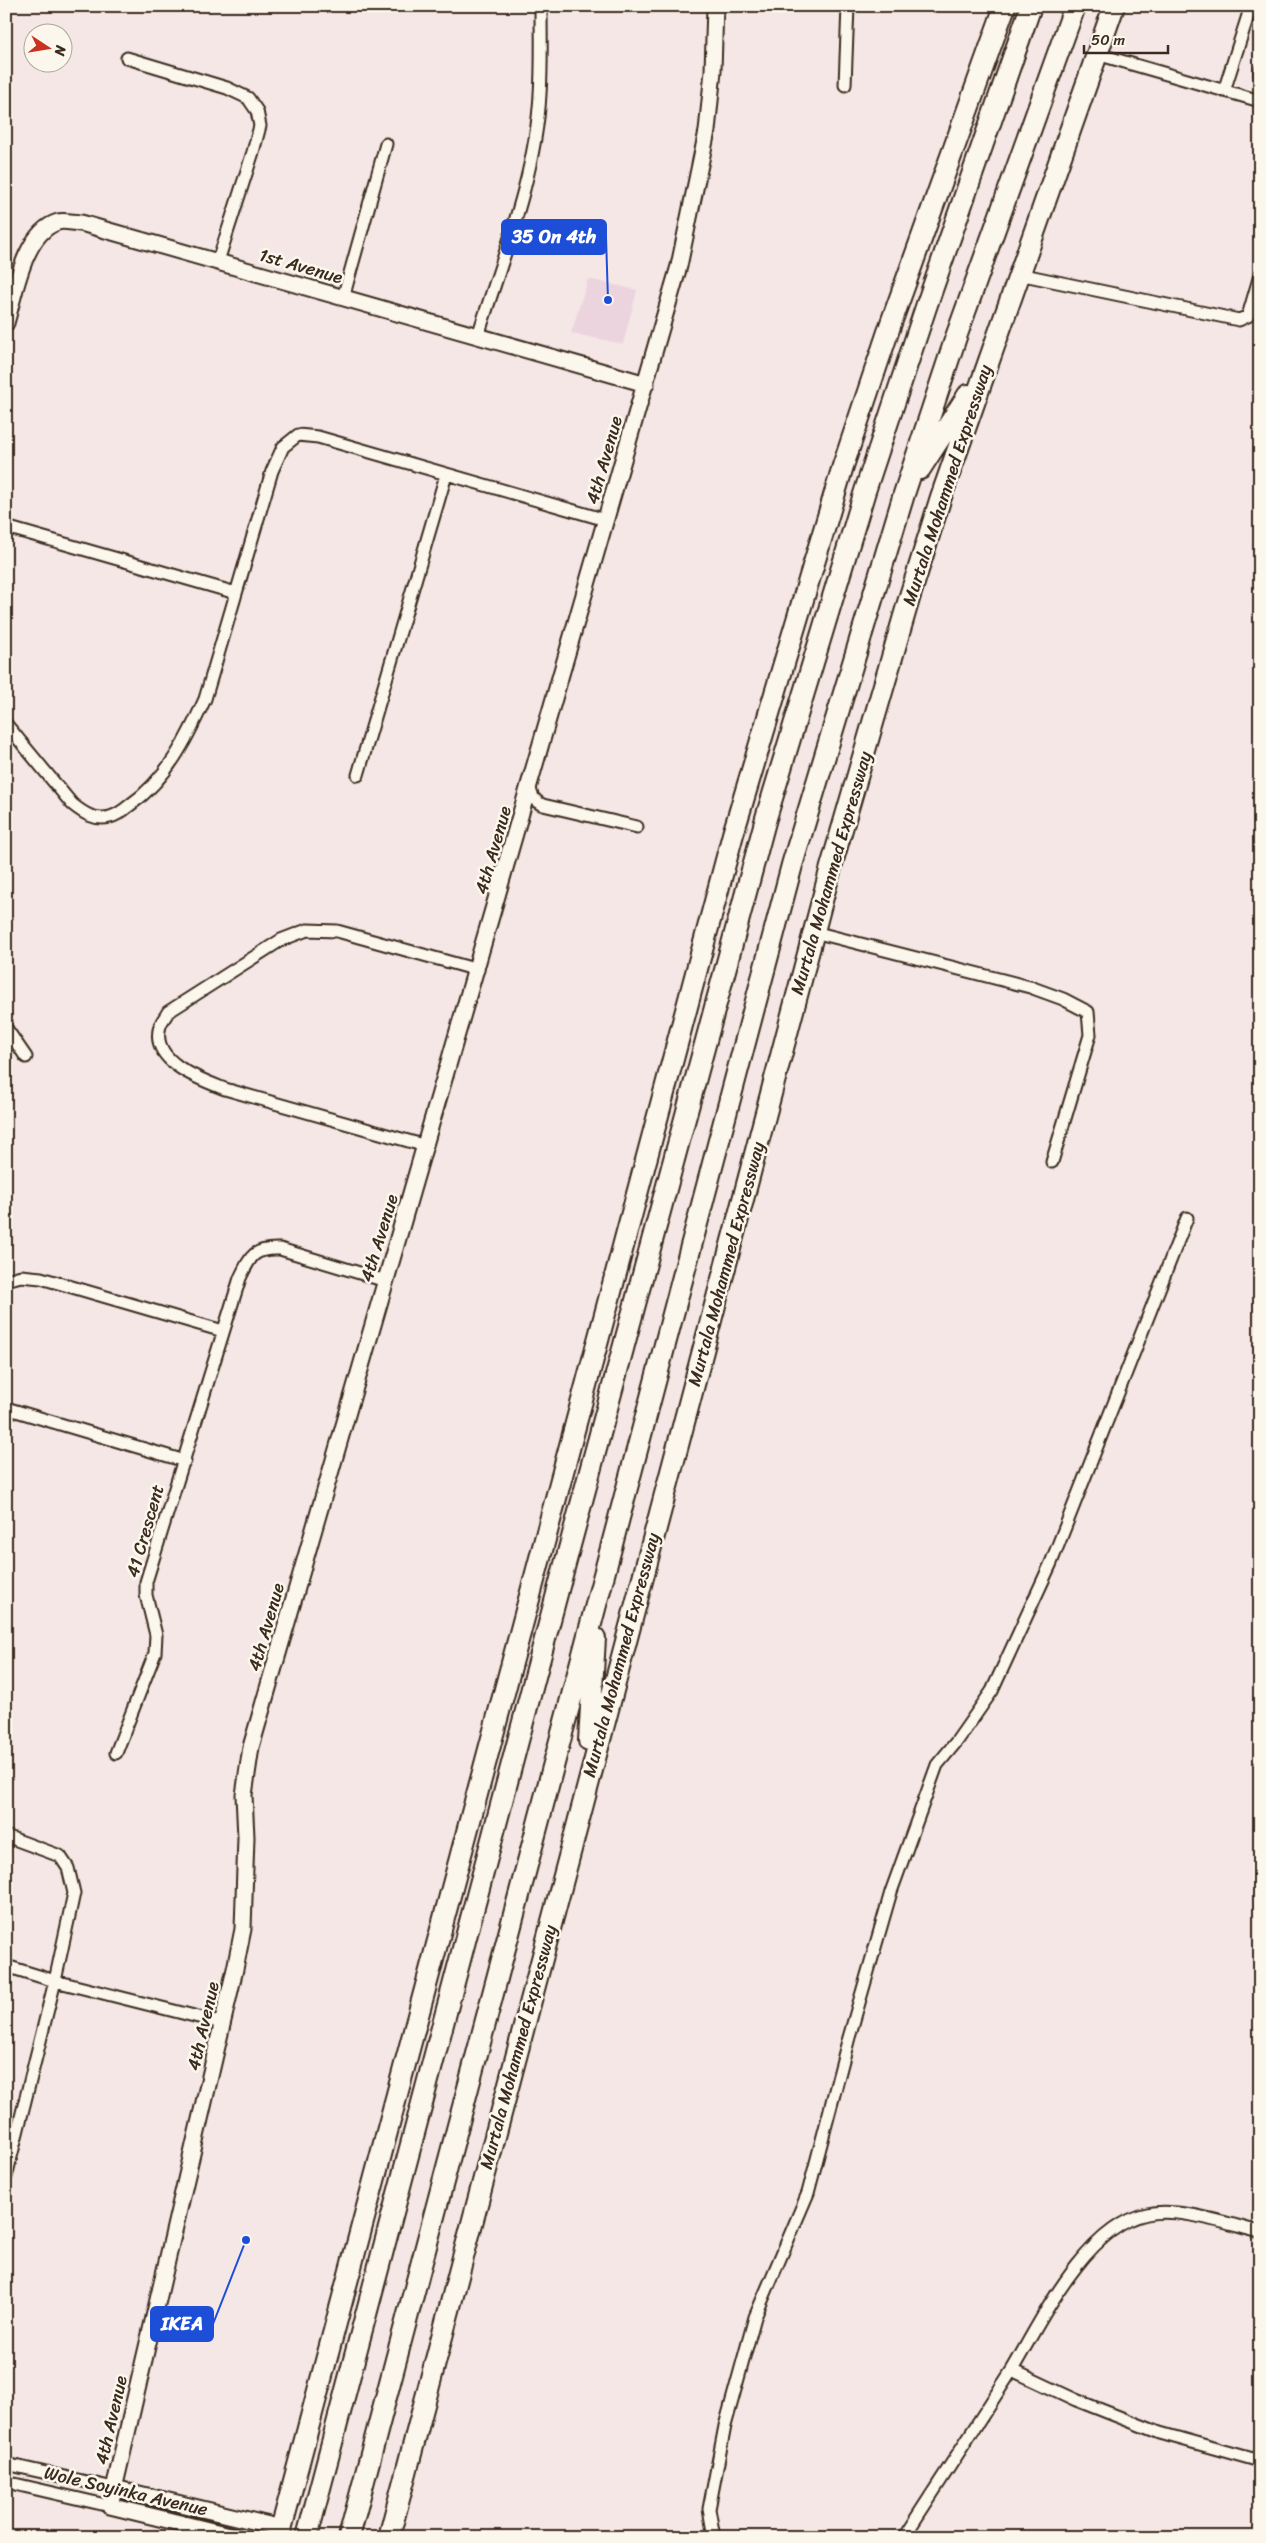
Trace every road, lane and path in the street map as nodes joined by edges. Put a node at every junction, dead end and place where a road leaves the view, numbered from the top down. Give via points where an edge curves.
1 (541, 6) edge
2 (715, 6) edge
3 (848, 6) edge
4 (1005, 6) edge
5 (1013, 6) edge
6 (1031, 6) edge
7 (1075, 6) edge
8 (1114, 6) edge
9 (1251, 6) edge
10 (1097, 54) junction
11 (127, 58) dead end
12 (1260, 71) edge
13 (1260, 76) edge
14 (845, 85) dead end
15 (1224, 91) junction
16 (1260, 102) edge
17 (993, 113) junction
18 (386, 144) dead end
19 (218, 261) junction
20 (1019, 274) junction
21 (1260, 276) edge
22 (343, 298) junction
23 (6, 323) edge
24 (478, 336) junction
25 (985, 368) junction
26 (646, 384) junction
27 (446, 475) junction
28 (904, 494) junction
29 (606, 520) junction
30 (6, 527) edge
31 (236, 593) junction
32 (6, 724) edge
33 (358, 775) dead end
34 (530, 787) junction
35 (637, 827) dead end
36 (814, 932) junction
37 (478, 970) junction
38 (6, 1028) edge
39 (26, 1057) dead end
40 (426, 1146) junction
41 (1052, 1162) dead end
42 (1187, 1218) dead end
43 (6, 1280) edge
44 (386, 1281) junction
45 (223, 1331) junction
46 (6, 1408) edge
47 (185, 1460) junction
48 (558, 1590) junction
49 (598, 1594) junction
50 (488, 1750) junction
51 (116, 1753) dead end
52 (586, 1786) junction
53 (6, 1836) edge
54 (6, 1966) edge
55 (55, 1982) junction
56 (222, 2023) junction
57 (6, 2177) edge
58 (1260, 2232) edge
59 (1012, 2370) junction
60 (1260, 2461) edge
61 (6, 2464) edge
62 (6, 2482) edge
63 (114, 2488) junction
64 (110, 2506) junction
65 (280, 2532) edge
66 (237, 2537) edge
67 (307, 2537) edge
68 (349, 2537) edge
69 (389, 2537) edge
70 (714, 2537) edge
71 (904, 2537) edge

1 - 24 street via 540,95 530,160
2 - 26 street, 4th Avenue via 707,131 679,266
3 - 14 street
4 - 50 highway via 888,332 793,626 732,834
5 - 17 highway
6 - 17 highway
7 - 28 highway, Murtala Mohammed Expressway via 956,337
8 - 10 highway, Murtala Mohammed Expressway
9 - 15 street
10 - 15 street
10 - 20 highway, Murtala Mohammed Expressway
11 - 19 street via 227,88 248,98 257,111 260,126 254,152
12 - 13 street
15 - 16 street
17 - 48 highway via 868,482 808,673
18 - 22 street
19 - 22 street, 1st Avenue
19 - 23 street, 1st Avenue via 112,230 59,221 43,230 29,248
20 - 21 street via 1239,320 1248,316
20 - 25 highway, Murtala Mohammed Expressway
22 - 24 street, 1st Avenue
24 - 26 street, 1st Avenue
25 - 28 highway
25 - 36 highway, Murtala Mohammed Expressway via 909,599
26 - 29 street, 4th Avenue
27 - 29 street
27 - 31 street via 318,437 298,435 283,447 272,471
27 - 33 street
28 - 49 highway, Murtala Mohammed Expressway via 792,865
29 - 34 street, 4th Avenue
30 - 31 street
31 - 32 street via 205,699 189,733 168,768 141,798 118,814 98,818 85,814 72,804
34 - 35 street via 536,802 543,805
34 - 37 street, 4th Avenue
36 - 41 street via 1030,987 1088,1012 1090,1035
36 - 52 highway, Murtala Mohammed Expressway
37 - 40 street, 4th Avenue
37 - 40 street via 337,931 307,930 281,940 168,1012 160,1026 159,1041 166,1055 198,1078 226,1089
38 - 39 street
40 - 44 street, 4th Avenue
42 - 70 street via 1047,1572 992,1691 937,1765 898,1874 848,2041 808,2193 755,2317 725,2426 709,2509
43 - 45 street via 21,1276 41,1278
44 - 45 street, 41 Crescent via 280,1249 263,1249 249,1259
44 - 56 street, 4th Avenue via 251,1748 244,1795 243,1929
45 - 47 street, 41 Crescent
46 - 47 street
47 - 51 street, 41 Crescent via 146,1582 147,1601 156,1635 154,1653
48 - 50 highway
48 - 67 highway
49 - 52 highway
49 - 68 highway, Murtala Mohammed Expressway
50 - 65 highway
52 - 69 highway, Murtala Mohammed Expressway
53 - 55 street via 60,1856 68,1868 74,1893
54 - 55 street
55 - 56 street
55 - 57 street
56 - 63 street, 4th Avenue
58 - 59 street via 1166,2213 1146,2214 1128,2221 1088,2252 1063,2283
59 - 60 street via 1076,2400 1160,2433
59 - 71 street
61 - 63 street, Wole Soyinka Avenue
62 - 64 street, Wole Soyinka Avenue
63 - 64 street, 4th Avenue
63 - 65 street, Wole Soyinka Avenue
64 - 66 street, Wole Soyinka Avenue

